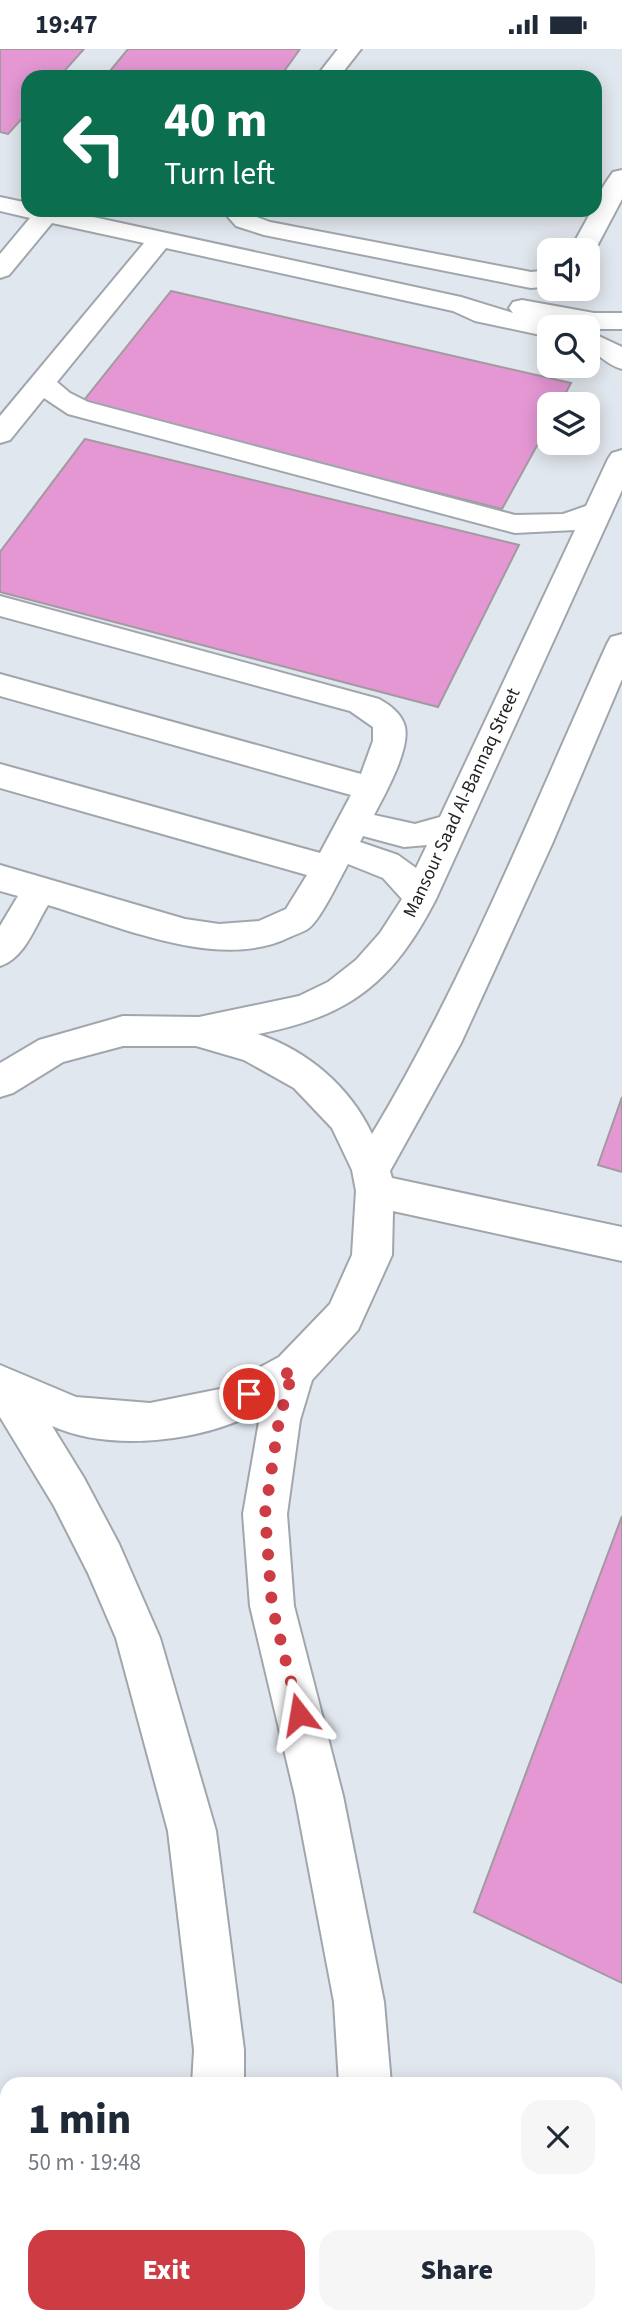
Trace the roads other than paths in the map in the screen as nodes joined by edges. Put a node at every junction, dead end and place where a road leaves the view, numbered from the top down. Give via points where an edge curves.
1 (350, 49) edge
2 (333, 70) edge
3 (622, 177) edge
4 (0, 204) edge
5 (21, 209) edge
6 (602, 214) edge
7 (44, 217) edge
8 (60, 217) edge
9 (230, 217) edge
10 (241, 217) edge
11 (600, 217) edge
12 (589, 238) edge
13 (160, 239) junction
14 (188, 245) junction
15 (409, 256) junction
16 (0, 270) edge
17 (537, 279) edge
18 (369, 285) junction
19 (461, 305) junction
20 (622, 321) edge
21 (537, 326) edge
22 (600, 346) edge
23 (622, 361) edge
24 (43, 383) junction
25 (0, 434) edge
26 (622, 459) edge
27 (597, 512) junction
28 (0, 606) edge
29 (622, 644) edge
30 (0, 685) edge
31 (613, 686) edge
32 (0, 776) edge
33 (370, 789) junction
34 (453, 825) junction
35 (340, 846) junction
36 (0, 878) edge
37 (40, 889) junction
38 (419, 899) junction
39 (0, 952) edge
40 (196, 1031) junction
41 (0, 1082) edge
42 (373, 1180) junction
43 (622, 1244) edge
44 (293, 1370) junction
45 (3, 1386) edge
46 (218, 2077) edge
47 (364, 2077) edge

1 - 2 street
3 - 6 street
4 - 5 street
7 - 16 street
8 - 13 street
9 - 14 street via 216,233
10 - 15 street via 264,228
11 - 12 street
13 - 14 street
13 - 24 street
14 - 18 street
15 - 17 street
15 - 18 street via 388,264
18 - 19 street
19 - 20 street via 482,302 594,321
19 - 21 street via 484,316
22 - 23 street
24 - 25 street
24 - 27 street via 78,408 515,524 565,523
26 - 27 street, Mansour Saad Al-Bannaq Street
27 - 34 street, Mansour Saad Al-Bannaq Street
28 - 33 street via 360,703 389,726 387,752
29 - 31 street
30 - 33 street
31 - 42 street via 483,964
32 - 35 street
33 - 35 street
34 - 35 street via 415,836
34 - 38 street, Mansour Saad Al-Bannaq Street
35 - 37 street via 298,918 248,937 185,932
35 - 38 street via 391,865 411,883
36 - 37 street
37 - 39 street
38 - 40 street, Mansour Saad Al-Bannaq Street via 389,947 360,978 326,1000 265,1019
40 - 41 street via 123,1031 52,1050
40 - 42 street via 255,1048 307,1077 346,1118
42 - 43 street
42 - 44 street via 372,1255 344,1317
44 - 45 street via 227,1407 150,1422 74,1416
44 - 47 street via 279,1420 265,1514 272,1606 322,1809 359,2002
45 - 46 street via 75,1503 138,1638 192,1831 219,2050

